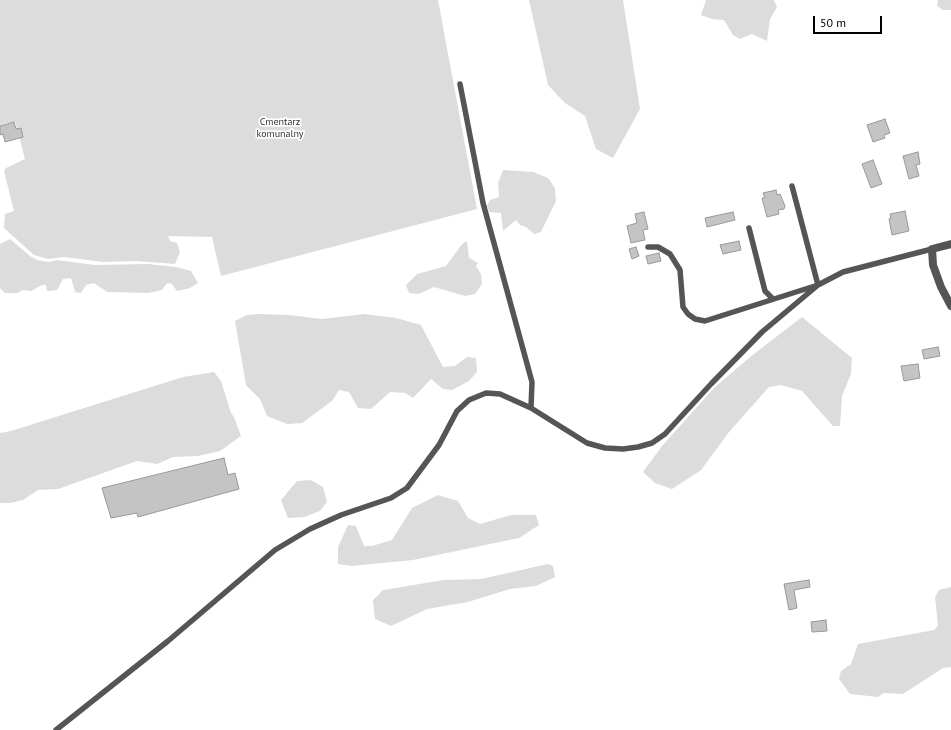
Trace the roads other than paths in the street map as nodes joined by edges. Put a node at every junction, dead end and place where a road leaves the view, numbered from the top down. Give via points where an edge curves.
1 (460, 84) dead end
2 (792, 186) dead end
3 (748, 228) dead end
4 (951, 244) edge
5 (648, 247) dead end
6 (932, 249) junction
7 (818, 285) junction
8 (774, 299) junction
9 (951, 306) edge
10 (531, 408) junction
11 (56, 730) edge

1 - 10 lane via 483,203 532,382
2 - 7 lane
3 - 8 lane via 765,291
4 - 6 street
5 - 8 lane via 666,250 675,260 680,270 683,307 695,319 705,321
6 - 7 lane via 843,272
6 - 9 street via 933,264
7 - 8 lane
7 - 10 lane via 762,332 665,434 652,443 623,449 604,448 587,443
10 - 11 lane via 500,394 486,393 469,400 457,411 439,445 407,488 391,498 310,529 275,550 168,641

